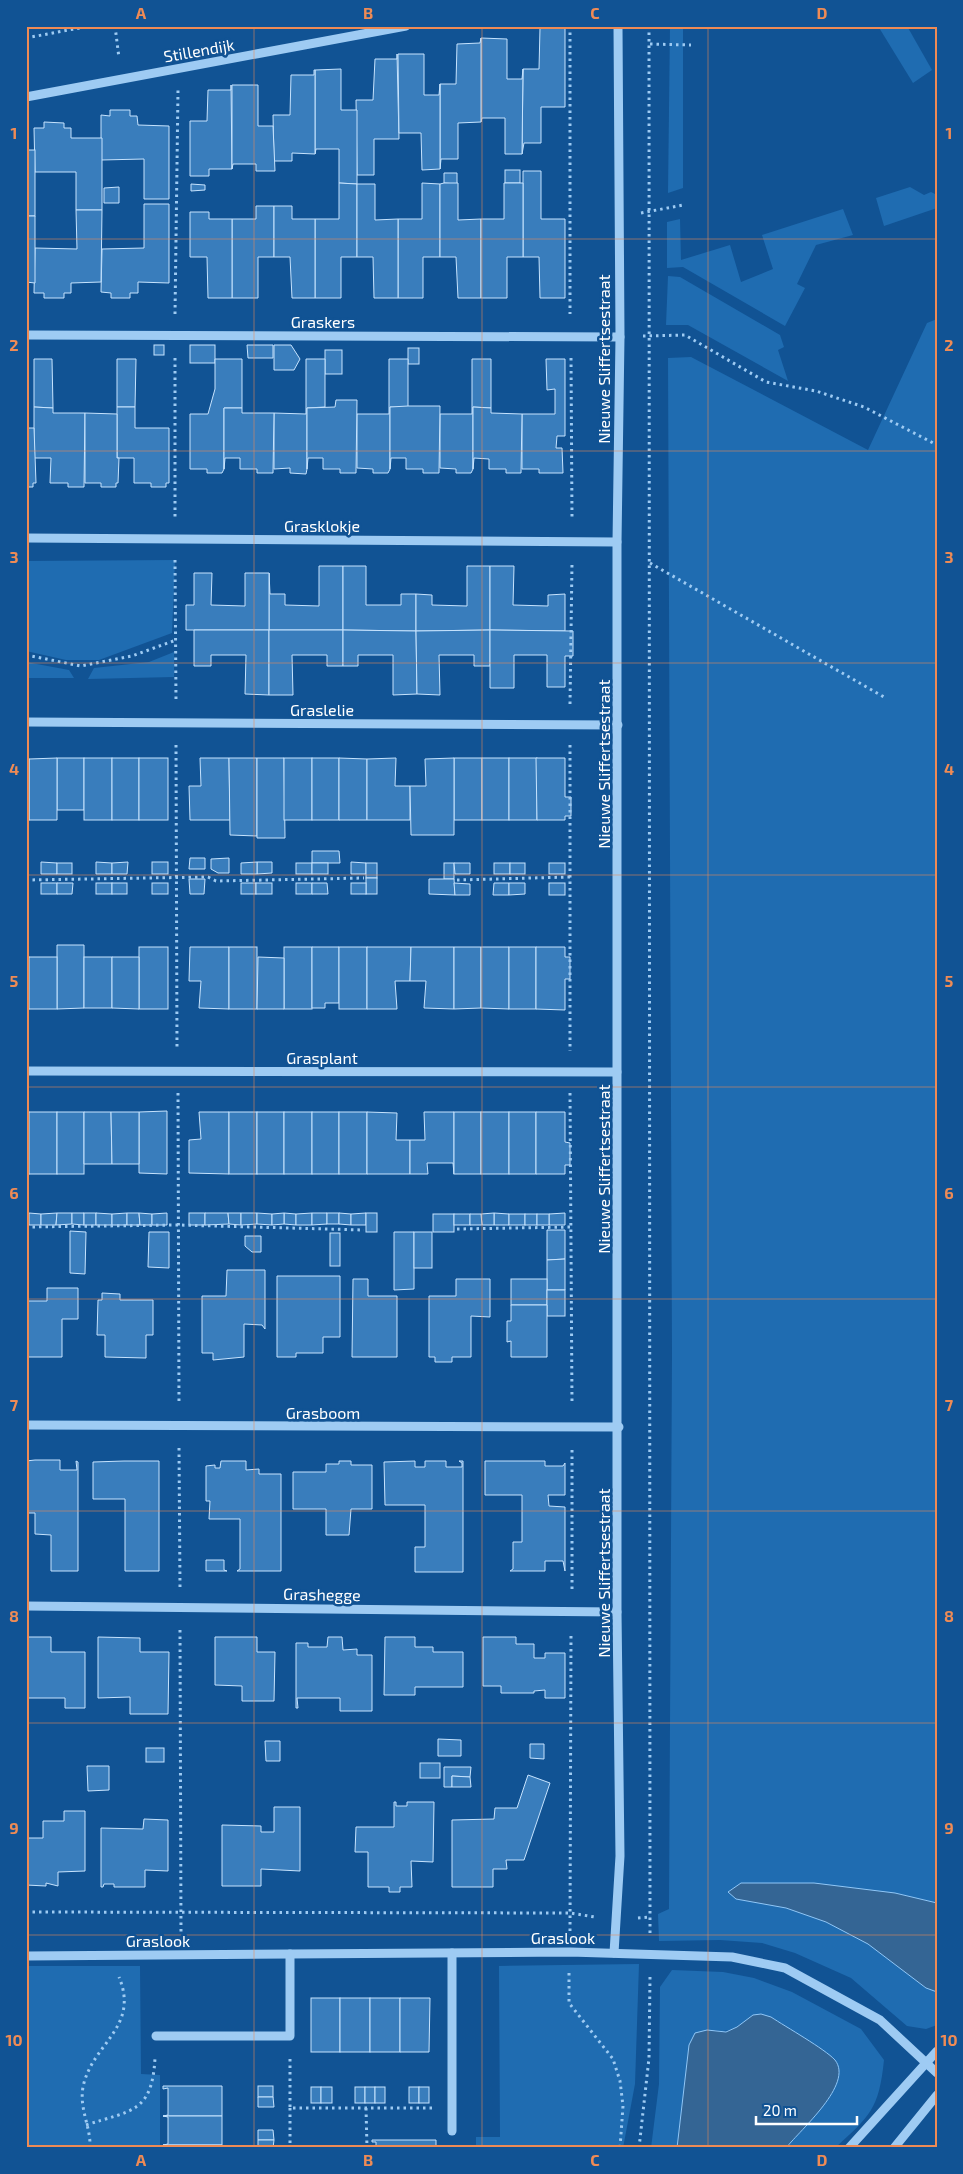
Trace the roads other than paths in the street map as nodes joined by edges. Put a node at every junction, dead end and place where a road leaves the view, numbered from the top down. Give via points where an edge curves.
1 (406, 26) edge
2 (618, 26) edge
3 (26, 97) edge
4 (26, 335) edge
5 (620, 337) junction
6 (26, 538) edge
7 (617, 542) junction
8 (26, 722) edge
9 (618, 725) junction
10 (26, 1071) edge
11 (618, 1072) junction
12 (26, 1425) edge
13 (619, 1427) junction
14 (26, 1606) edge
15 (617, 1612) junction
16 (452, 1953) junction
17 (614, 1953) junction
18 (290, 1954) junction
19 (26, 1956) edge
20 (156, 2036) road end
21 (937, 2051) edge
22 (926, 2063) junction
23 (937, 2073) edge
24 (937, 2096) edge
25 (452, 2131) dead end
26 (849, 2148) edge
27 (894, 2148) edge

1 - 3 street, Stillendijk
2 - 5 street, Nieuwe Sliffertsestraat
4 - 5 street, Graskers
5 - 7 street, Nieuwe Sliffertsestraat
6 - 7 street, Grasklokje
7 - 9 street, Nieuwe Sliffertsestraat
8 - 9 street, Graslelie
9 - 11 street, Nieuwe Sliffertsestraat
10 - 11 street, Grasplant
11 - 13 street, Nieuwe Sliffertsestraat
12 - 13 street, Grasboom
13 - 15 street, Nieuwe Sliffertsestraat
14 - 15 street, Grashegge
15 - 17 street, Nieuwe Sliffertsestraat via 620,1856
16 - 17 street, Graslook
16 - 18 street, Graslook
16 - 25 street
17 - 22 street via 732,1957 785,1968 880,2020
18 - 19 street, Graslook
18 - 20 street via 290,2036
21 - 22 street
22 - 23 street
22 - 26 street
24 - 27 street

